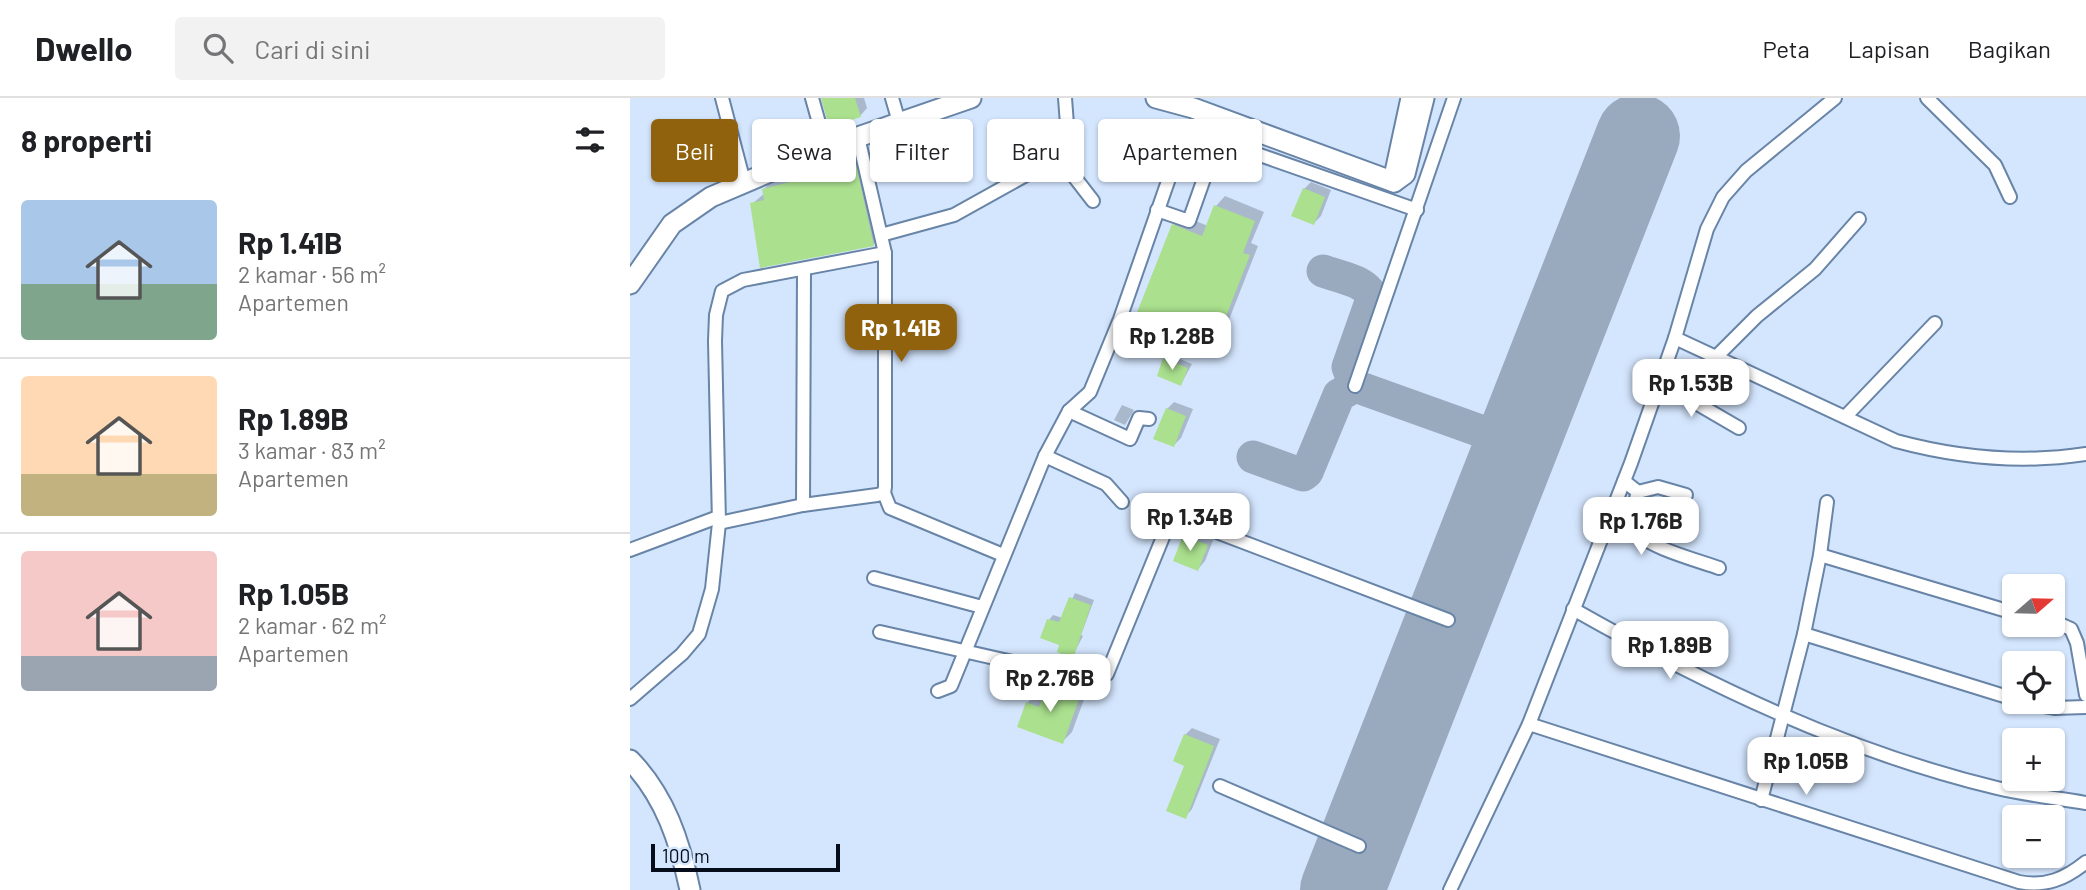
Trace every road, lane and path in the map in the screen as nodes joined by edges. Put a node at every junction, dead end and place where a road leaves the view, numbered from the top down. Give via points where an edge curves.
1 (722, 98) edge
2 (812, 98) edge
3 (892, 98) edge
4 (971, 98) edge
5 (1065, 98) edge
6 (1156, 98) edge
7 (1162, 98) edge
8 (1411, 98) edge
9 (1424, 98) edge
10 (1454, 98) edge
11 (1835, 98) edge
12 (1927, 98) edge
13 (818, 119) edge
14 (898, 119) edge
15 (908, 119) edge
16 (1067, 119) edge
17 (870, 133) edge
18 (858, 137) joint
19 (1300, 160) junction
20 (752, 179) edge
21 (744, 182) junction
22 (1014, 182) edge
23 (1078, 182) edge
24 (1203, 182) edge
25 (1394, 182) junction
26 (2010, 197) dead end
27 (1093, 201) dead end
28 (1157, 210) junction
29 (1417, 210) junction
30 (1859, 219) dead end
31 (881, 235) junction
32 (885, 253) junction
33 (804, 269) junction
34 (630, 284) edge
35 (1935, 323) dead end
36 (1675, 338) junction
37 (1716, 357) junction
38 (1660, 382) junction
39 (1355, 386) dead end
40 (1069, 411) junction
41 (1845, 416) junction
42 (1149, 419) dead end
43 (1739, 428) dead end
44 (2086, 454) edge
45 (1045, 456) junction
46 (1624, 481) junction
47 (884, 492) junction
48 (1638, 492) junction
49 (1686, 495) dead end
50 (1122, 502) dead end
51 (1828, 502) dead end
52 (803, 505) junction
53 (719, 520) junction
54 (630, 550) edge
55 (1003, 555) junction
56 (1821, 555) junction
57 (1720, 568) dead end
58 (874, 578) dead end
59 (982, 607) junction
60 (2002, 609) edge
61 (1573, 610) junction
62 (1448, 620) dead end
63 (2065, 626) edge
64 (880, 632) dead end
65 (1804, 634) junction
66 (968, 652) junction
67 (2083, 657) edge
68 (938, 691) dead end
69 (2002, 695) edge
70 (2086, 695) edge
71 (630, 699) edge
72 (2065, 707) edge
73 (2086, 707) edge
74 (1785, 716) junction
75 (1529, 724) junction
76 (630, 760) edge
77 (1220, 786) dead end
78 (1761, 800) junction
79 (2086, 803) edge
80 (1359, 846) dead end
81 (2086, 862) edge
82 (2019, 886) edge
83 (690, 890) edge
84 (1450, 890) edge

1 - 21 street
2 - 13 street
3 - 14 street
4 - 15 highway
5 - 16 street
6 - 7 highway
7 - 19 highway via 1194,107
8 - 25 highway
9 - 25 highway via 1405,174
10 - 29 street
11 - 36 street via 1723,197 1707,229
12 - 26 street via 1995,165
17 - 18 highway
18 - 31 street
19 - 25 highway
19 - 28 street via 1187,134
19 - 29 street
20 - 21 highway
21 - 34 highway via 672,225
22 - 31 street via 954,215
23 - 27 street
24 - 28 street via 1189,221
28 - 40 street via 1090,392
29 - 39 street
30 - 37 street via 1815,269
31 - 32 street
32 - 33 street
32 - 47 street
33 - 52 street
33 - 53 street via 743,280 726,287 719,299 715,341
35 - 41 street
36 - 37 street
36 - 38 street
37 - 41 street
38 - 43 street
38 - 46 street
40 - 42 street via 1130,439 1139,418
40 - 45 street
41 - 44 street via 1896,441 1968,457 2020,460
45 - 50 street via 1106,484
45 - 55 street
46 - 48 street
46 - 61 street
47 - 52 street
47 - 55 street via 890,508
48 - 49 street via 1658,488
48 - 57 street via 1633,528 1643,539
51 - 56 street
52 - 53 street
53 - 54 street
53 - 71 street via 716,568 701,631
55 - 59 street
56 - 60 street
56 - 65 street
58 - 59 street
59 - 66 street
61 - 74 street via 1708,682
61 - 75 street
62 - 66 street via 1172,515 1107,674 1085,684
63 - 67 street via 2071,629
64 - 66 street
65 - 69 street
65 - 74 street
66 - 68 street via 951,686
67 - 70 street
72 - 73 street
74 - 78 street
74 - 79 street via 1870,751 1972,781
75 - 78 street
75 - 84 street
76 - 83 highway via 668,816
77 - 80 street
78 - 82 street
81 - 82 street via 2048,883

